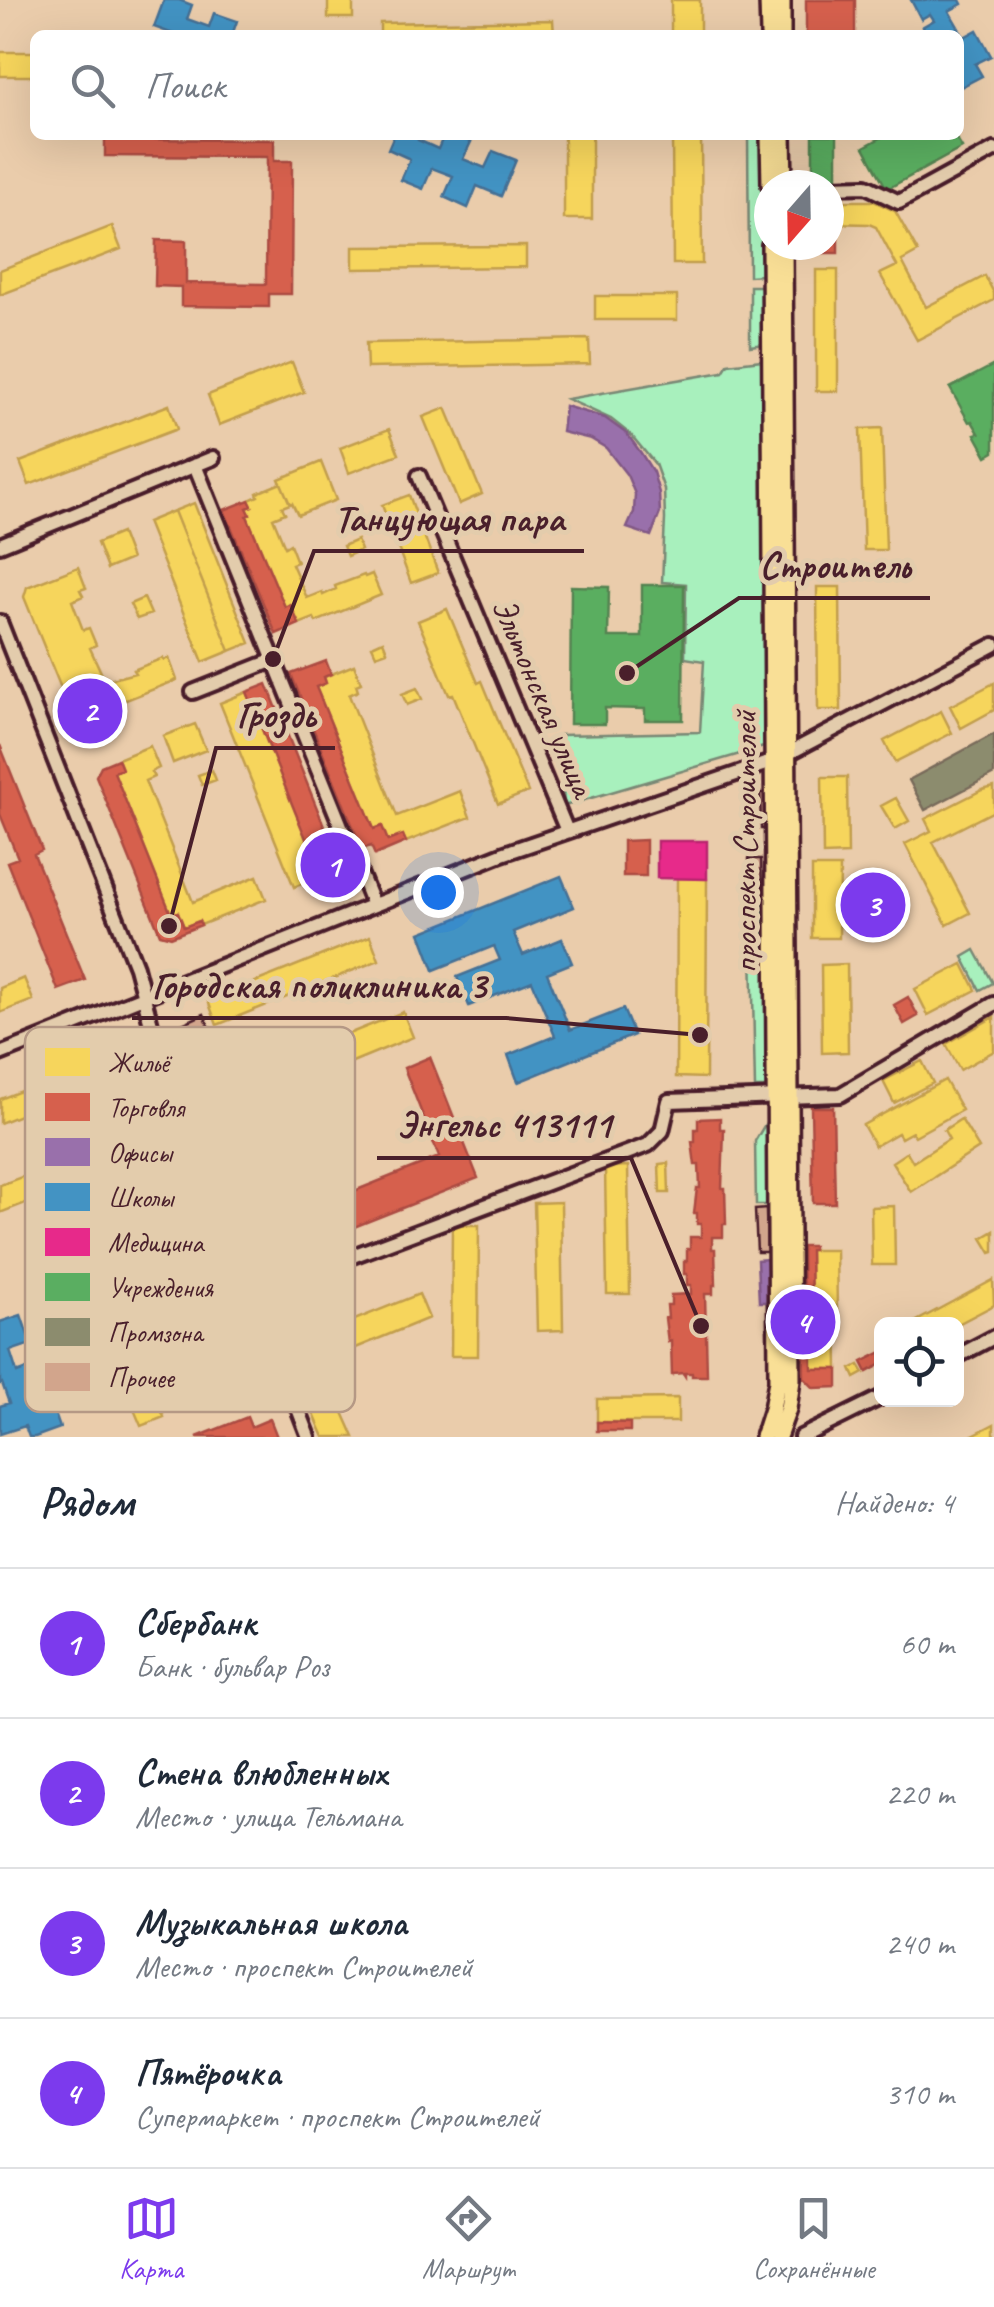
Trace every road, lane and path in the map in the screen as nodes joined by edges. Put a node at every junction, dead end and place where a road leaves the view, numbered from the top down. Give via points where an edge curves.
1 (768, 0) edge
2 (782, 0) edge
3 (768, 30) edge
4 (782, 30) edge
5 (769, 140) edge
6 (783, 140) edge
7 (994, 150) edge
8 (770, 170) edge
9 (784, 170) edge
10 (844, 187) edge
11 (770, 260) edge
12 (784, 260) edge
13 (213, 458) dead end
14 (195, 465) junction
15 (419, 476) dead end
16 (0, 545) edge
17 (0, 622) edge
18 (994, 645) edge
19 (274, 660) junction
20 (194, 692) dead end
21 (781, 758) junction
22 (567, 831) junction
23 (373, 905) junction
24 (143, 997) junction
25 (994, 1004) edge
26 (68, 1027) edge
27 (152, 1027) edge
28 (25, 1044) edge
29 (0, 1054) edge
30 (783, 1097) junction
31 (355, 1255) edge
32 (994, 1337) edge
33 (964, 1353) edge
34 (874, 1401) edge
35 (299, 1412) edge
36 (309, 1437) edge
37 (763, 1437) edge
38 (778, 1437) edge
39 (801, 1437) edge

1 - 3 main road
2 - 4 main road
5 - 8 main road
6 - 9 main road
7 - 10 street via 898,202 866,186
11 - 21 main road, проспект Строителей
12 - 21 main road, проспект Строителей
13 - 14 street
14 - 16 street
14 - 19 street
15 - 22 street, Эльтонская улица
17 - 24 street
18 - 21 street
19 - 20 street
19 - 23 street
21 - 22 street
21 - 30 main road, проспект Строителей
22 - 23 street
23 - 24 street
24 - 26 street
24 - 27 street
25 - 30 street via 840,1095
28 - 29 street
30 - 31 street via 669,1100 662,1131 648,1145
30 - 37 main road, проспект Строителей via 777,1381
30 - 38 main road, проспект Строителей via 792,1380
32 - 33 street
34 - 39 street
35 - 36 street

